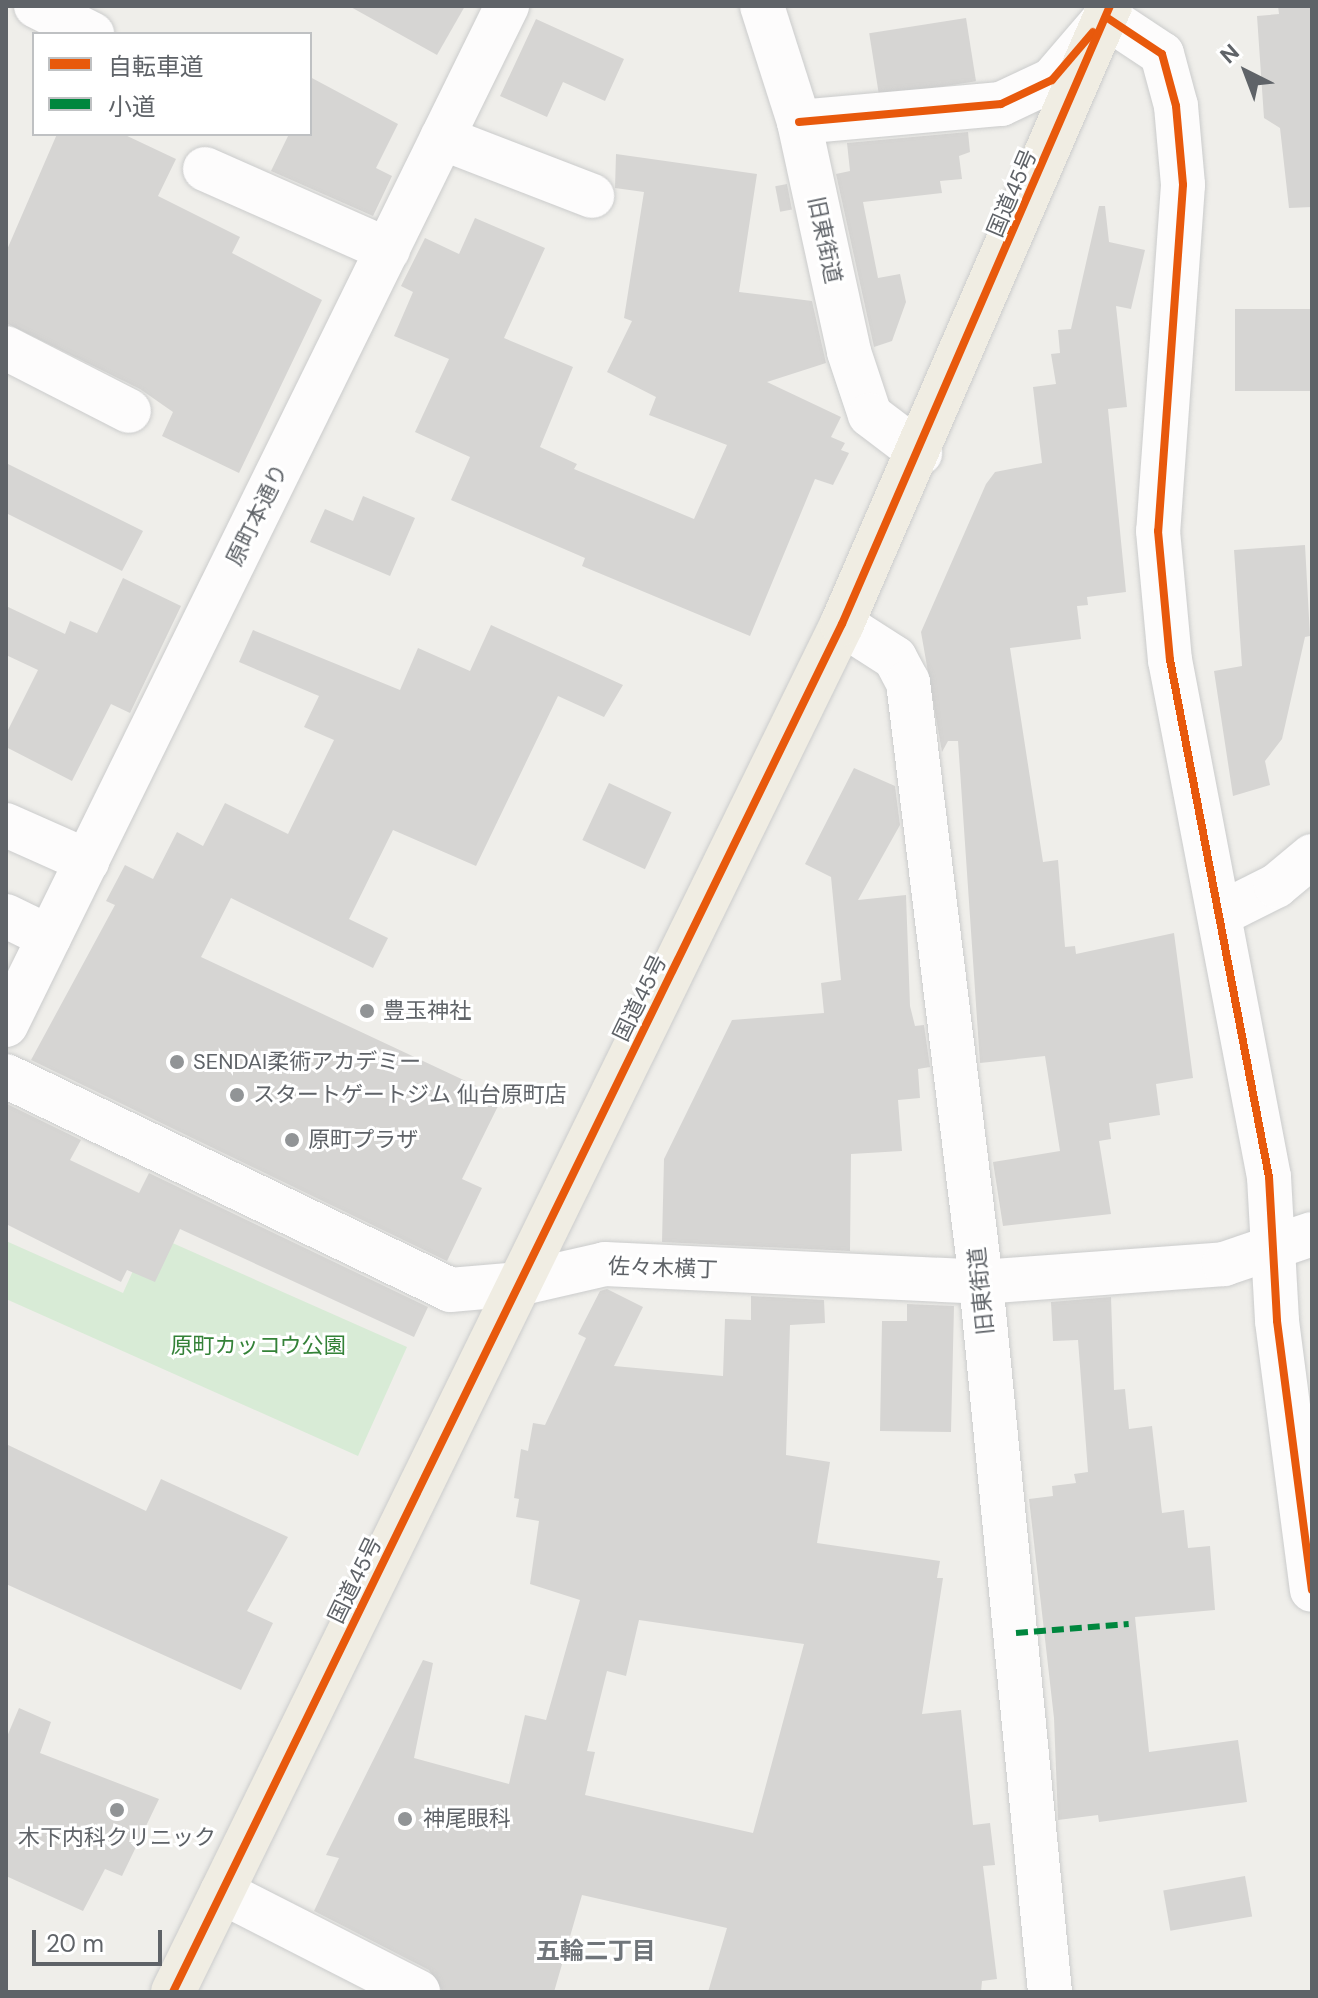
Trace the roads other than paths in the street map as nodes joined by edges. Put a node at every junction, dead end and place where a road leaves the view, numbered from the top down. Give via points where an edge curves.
1 (36, 6) edge
2 (507, 6) edge
3 (762, 6) edge
4 (1108, 12) edge
5 (88, 32) edge
6 (799, 122) junction
7 (442, 138) junction
8 (205, 169) dead end
9 (592, 196) dead end
10 (388, 250) junction
11 (6, 348) edge
12 (129, 411) dead end
13 (920, 453) junction
14 (842, 624) junction
15 (6, 825) edge
16 (1312, 856) edge
17 (87, 861) junction
18 (1220, 914) junction
19 (6, 916) edge
20 (49, 937) junction
21 (6, 1025) edge
22 (6, 1076) edge
23 (1292, 1241) edge
24 (981, 1282) junction
25 (518, 1284) junction
26 (1312, 1590) edge
27 (222, 1892) junction
28 (173, 1992) edge
29 (418, 1992) edge
30 (1050, 1992) edge

1 - 5 street
2 - 7 street, 原町本通り
3 - 6 street, 旧東街道
4 - 6 street via 1052,80 1001,104
4 - 13 highway, 国道45号
4 - 18 street via 1162,54 1176,106 1183,185 1158,531 1170,660
6 - 13 street, 旧東街道 via 849,352 870,415
7 - 9 street
7 - 10 street, 原町本通り
8 - 10 street
10 - 17 street, 原町本通り
11 - 12 street
13 - 14 highway, 国道45号
14 - 24 street, 旧東街道 via 895,658 908,682
14 - 25 highway, 国道45号
15 - 17 street
16 - 18 street via 1276,886
17 - 20 street, 原町本通り
18 - 23 street via 1269,1177
19 - 20 street
20 - 21 street, 原町本通り
22 - 25 street, 佐々木横丁 via 450,1290
23 - 24 street, 佐々木横丁 via 1224,1264
23 - 26 street
24 - 25 street, 佐々木横丁 via 605,1264
24 - 30 street, 旧東街道
25 - 27 highway, 国道45号
27 - 28 highway, 国道45号
27 - 29 street

